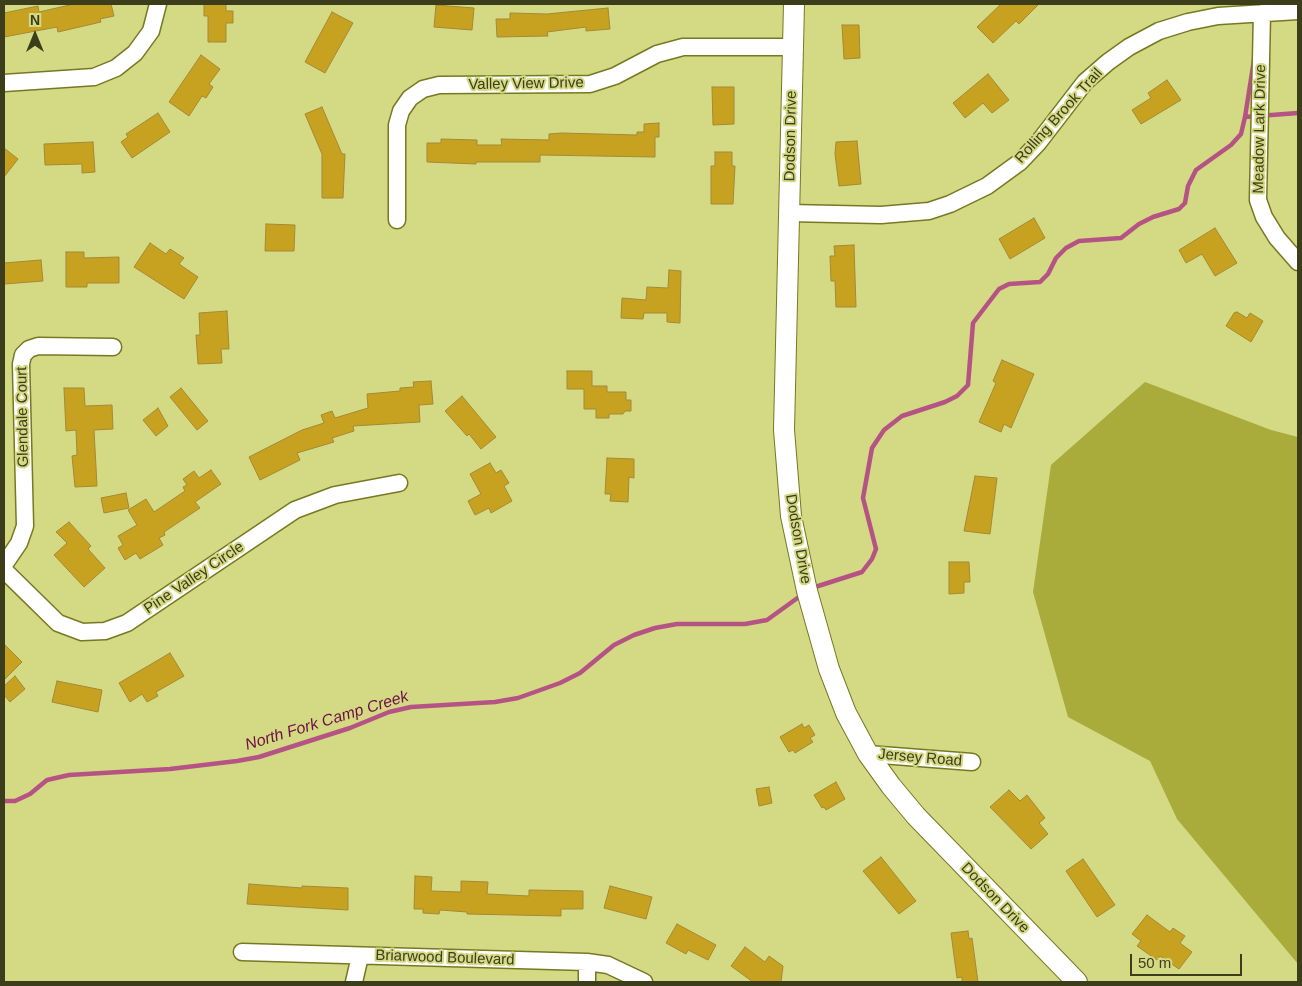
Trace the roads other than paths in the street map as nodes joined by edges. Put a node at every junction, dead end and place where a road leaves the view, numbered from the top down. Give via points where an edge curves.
1 (158, 4) edge
2 (794, 4) edge
3 (1298, 11) edge
4 (1262, 13) junction
5 (793, 47) junction
6 (4, 82) edge
7 (789, 212) junction
8 (397, 220) dead end
9 (1298, 262) edge
10 (113, 348) dead end
11 (399, 483) dead end
12 (4, 565) edge
13 (4, 570) edge
14 (868, 754) junction
15 (972, 762) dead end
16 (242, 952) dead end
17 (360, 956) junction
18 (587, 962) junction
19 (354, 982) edge
20 (587, 982) edge
21 (644, 982) edge
22 (1077, 982) edge

1 - 6 street via 151,31 135,53 116,68 94,77
2 - 5 street, Dodson Drive
3 - 4 street, Rolling Brook Trail
4 - 7 street, Rolling Brook Trail via 1188,22 1129,47 1085,82 1020,162 988,186 950,204 928,210 881,214
4 - 9 street, Meadow Lark Drive via 1258,200 1277,238
5 - 7 street, Dodson Drive
5 - 8 street, Valley View Drive via 683,47 657,54 615,76 590,84 439,85 423,89 410,98 397,125
7 - 14 street, Dodson Drive via 784,430 790,516 803,578 829,669 846,713
10 - 12 street, Glendale Court via 38,346 23,355 25,526 19,543
11 - 13 street, Pine Valley Circle via 335,495 295,510 127,623 106,632 82,632 58,624
14 - 15 street, Jersey Road
14 - 22 street, Dodson Drive via 916,816
16 - 17 street, Briarwood Boulevard
17 - 18 street, Briarwood Boulevard
17 - 19 street
18 - 20 street
18 - 21 street, Briarwood Boulevard via 608,965

